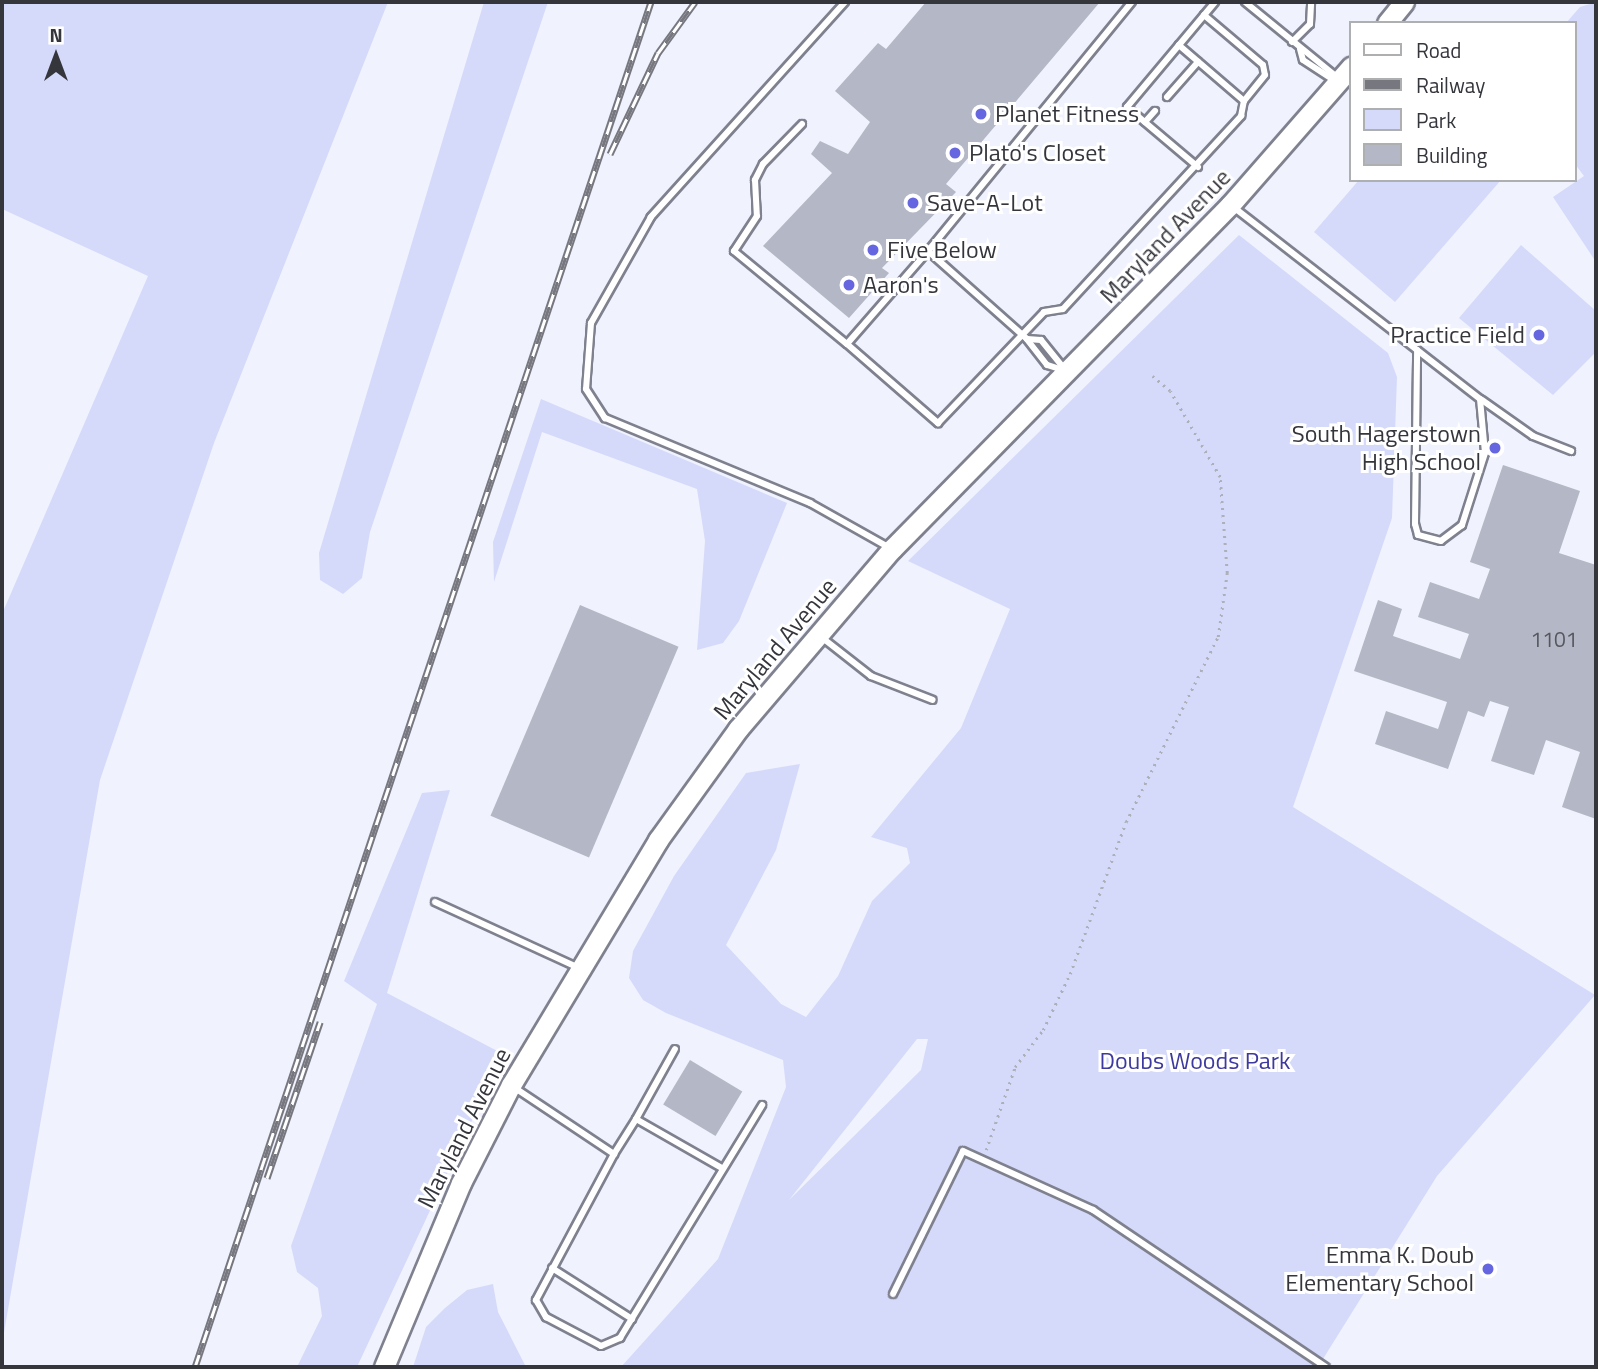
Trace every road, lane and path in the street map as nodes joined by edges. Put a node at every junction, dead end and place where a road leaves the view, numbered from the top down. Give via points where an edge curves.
1 (845, 2) edge
2 (1132, 2) edge
3 (1215, 2) edge
4 (1245, 2) edge
5 (1311, 2) edge
6 (1404, 2) edge
7 (1204, 15) junction
8 (1389, 21) edge
9 (1292, 42) junction
10 (1179, 46) junction
11 (1300, 49) junction
12 (1198, 62) junction
13 (1345, 74) edge
14 (1167, 97) dead end
15 (1244, 100) junction
16 (1155, 111) dead end
17 (1145, 122) junction
18 (802, 124) dead end
19 (1198, 167) junction
20 (1230, 205) junction
21 (928, 251) junction
22 (1025, 337) junction
23 (847, 344) junction
24 (1417, 350) junction
25 (1066, 371) junction
26 (1152, 376) dead end
27 (1480, 398) junction
28 (1571, 451) dead end
29 (892, 550) junction
30 (816, 634) junction
31 (933, 700) dead end
32 (435, 902) dead end
33 (577, 967) junction
34 (675, 1049) dead end
35 (511, 1085) junction
36 (762, 1105) dead end
37 (636, 1119) junction
38 (614, 1154) junction
39 (981, 1160) junction
40 (722, 1168) junction
41 (552, 1268) junction
42 (893, 1294) dead end
43 (632, 1319) junction
44 (384, 1367) edge
45 (1326, 1367) edge

1 - 29 lane via 652,217 591,323 586,389 605,418 810,503
2 - 21 lane
3 - 7 lane
4 - 9 lane
5 - 9 lane via 1310,23
6 - 8 main road
7 - 10 lane
7 - 15 lane via 1263,65 1265,75
9 - 11 lane
10 - 12 lane
10 - 17 lane via 1127,107
11 - 13 lane
11 - 13 lane via 1303,61 1323,77
12 - 14 lane
12 - 15 lane
13 - 20 main road, Maryland Avenue
15 - 19 lane via 1241,116
16 - 17 lane
17 - 19 lane
18 - 23 lane via 754,180 757,216 734,251
19 - 22 lane via 1063,309 1044,312
20 - 24 lane
20 - 25 main road, Maryland Avenue
21 - 22 lane
21 - 23 lane
22 - 23 lane via 938,423
22 - 25 lane via 1047,365
22 - 25 lane via 1041,340
24 - 27 lane
24 - 27 lane via 1413,509 1418,535 1428,541 1454,537 1462,525 1485,453
25 - 29 main road, Maryland Avenue
26 - 39 path via 1170,391 1220,477 1227,573 1218,637 1126,822 1070,974 1043,1030 1015,1067
27 - 28 lane via 1533,436
29 - 30 main road, Maryland Avenue
30 - 31 lane via 871,676
30 - 33 main road, Maryland Avenue via 658,840
32 - 33 lane
33 - 35 main road, Maryland Avenue
34 - 37 lane
35 - 38 lane
35 - 44 main road, Maryland Avenue via 461,1183
36 - 40 lane
37 - 38 lane
37 - 40 lane
38 - 41 lane
39 - 42 lane via 963,1151
39 - 45 lane via 1093,1210
40 - 43 lane
41 - 43 lane
41 - 43 lane via 536,1300 546,1317 601,1346 620,1338

